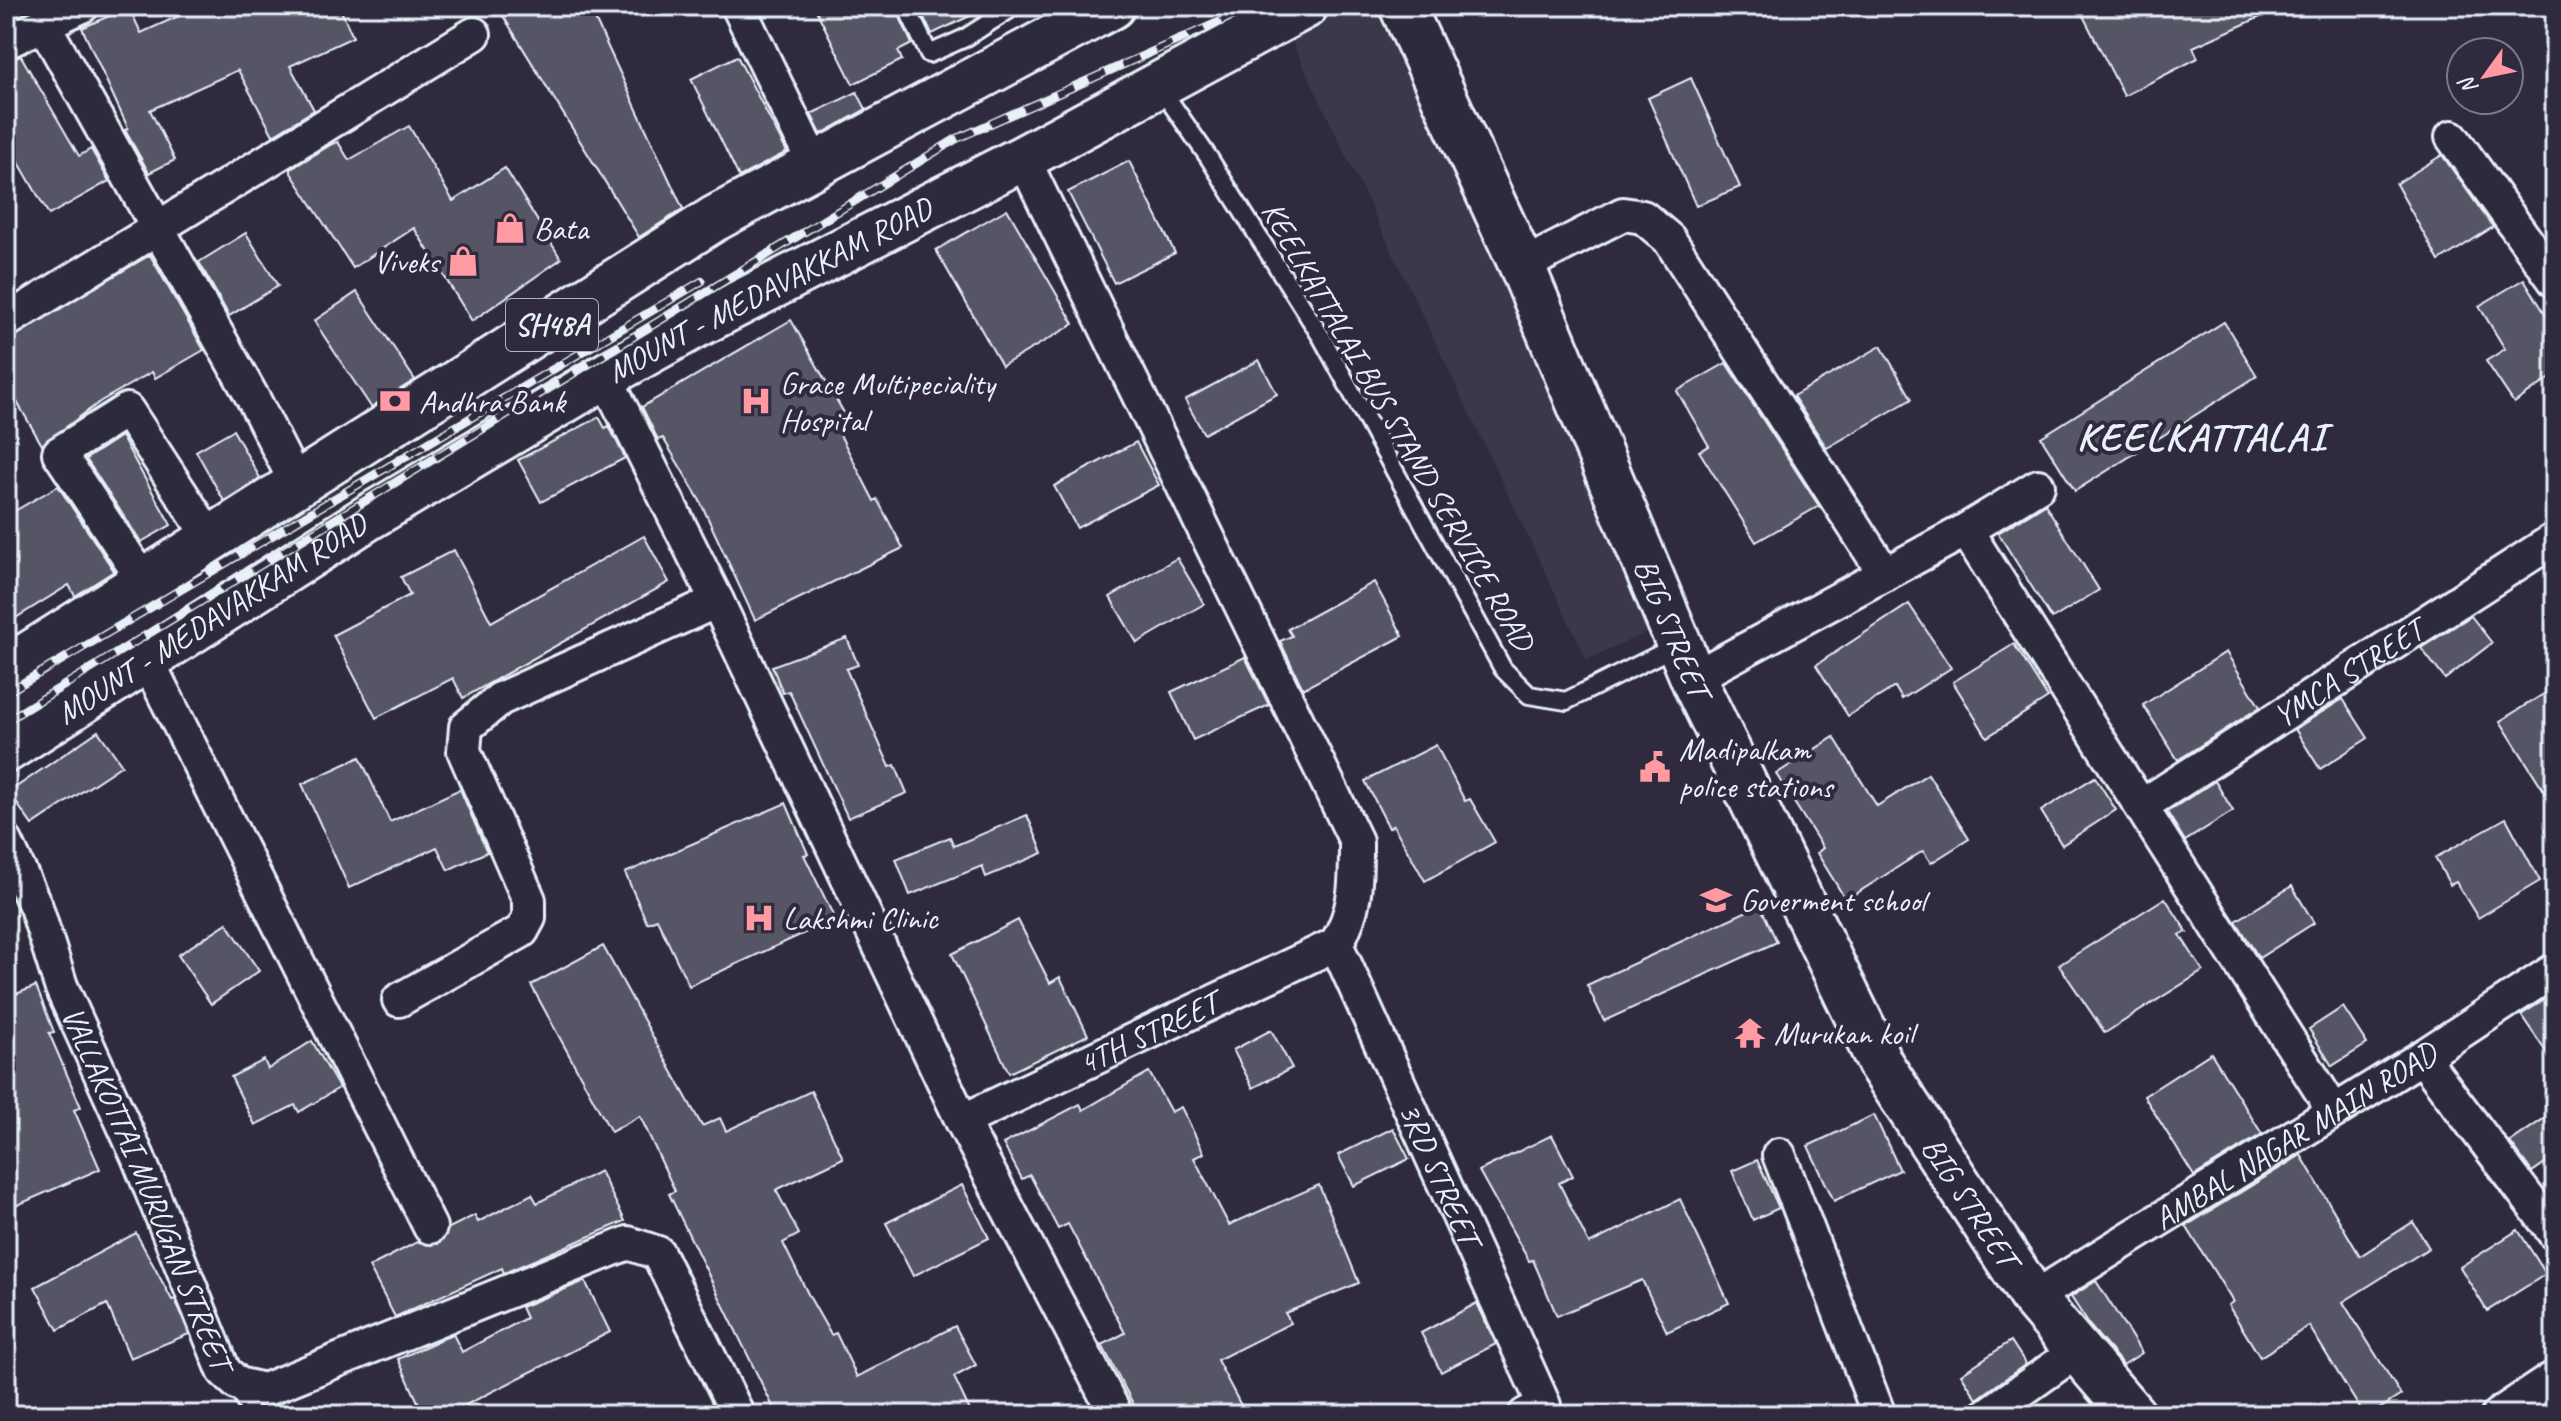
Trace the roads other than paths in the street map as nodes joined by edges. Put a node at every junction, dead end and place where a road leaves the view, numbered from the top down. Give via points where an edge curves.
1 (82, 6) edge
2 (738, 6) edge
3 (906, 6) edge
4 (1015, 6) edge
5 (1112, 6) edge
6 (1305, 6) edge
7 (1402, 6) edge
8 (44, 25) junction
9 (474, 34) dead end
10 (6, 42) edge
11 (975, 56) junction
12 (1159, 86) junction
13 (2452, 137) dead end
14 (1023, 158) junction
15 (816, 168) junction
16 (159, 230) junction
17 (1522, 266) junction
18 (2555, 281) edge
19 (6, 321) edge
20 (605, 376) junction
21 (296, 483) junction
22 (2038, 486) dead end
23 (1966, 530) junction
24 (210, 538) junction
25 (2555, 539) edge
26 (1885, 574) junction
27 (144, 581) junction
28 (717, 601) junction
29 (147, 660) junction
30 (1686, 661) junction
31 (6, 669) edge
32 (6, 750) edge
33 (2143, 805) junction
34 (6, 842) edge
35 (1336, 944) junction
36 (2555, 970) edge
37 (399, 1000) dead end
38 (2422, 1057) junction
39 (2333, 1110) junction
40 (962, 1121) junction
41 (1779, 1155) dead end
42 (430, 1227) dead end
43 (2555, 1234) edge
44 (2033, 1298) junction
45 (2077, 1351) junction
46 (2555, 1377) edge
47 (232, 1378) junction
48 (1534, 1410) edge
49 (734, 1414) edge
50 (252, 1415) edge
51 (1116, 1415) edge
52 (1879, 1415) edge
53 (1987, 1415) edge
54 (2133, 1415) edge
55 (2498, 1415) edge

1 - 8 street
2 - 15 street
3 - 11 lane via 929,54
4 - 11 lane
5 - 11 main road, MOUNT - MEDAVAKKAM ROAD / SH48A
6 - 12 main road, MOUNT - MEDAVAKKAM ROAD / SH48A
7 - 17 main road, BIG STREET
8 - 10 street
8 - 16 street
9 - 16 street
11 - 15 main road, MOUNT - MEDAVAKKAM ROAD / SH48A
12 - 14 main road, MOUNT - MEDAVAKKAM ROAD / SH48A
12 - 30 lane, KEELKATTALAI BUS STAND SERVICE ROAD via 1322,338 1503,669 1529,695 1566,701
13 - 18 street
14 - 20 main road, MOUNT - MEDAVAKKAM ROAD / SH48A
14 - 35 street via 1356,841 1350,921
15 - 21 main road, MOUNT - MEDAVAKKAM ROAD / SH48A via 714,219
16 - 19 street
16 - 21 street
17 - 26 street via 1623,214 1643,217 1669,239
17 - 30 main road, BIG STREET
20 - 28 street
20 - 29 main road, MOUNT - MEDAVAKKAM ROAD / SH48A via 369,517
21 - 24 main road, MOUNT - MEDAVAKKAM ROAD / SH48A
22 - 23 street
23 - 26 street
23 - 33 street
24 - 27 main road, MOUNT - MEDAVAKKAM ROAD / SH48A
24 - 27 street via 127,410 59,453
25 - 33 street, YMCA STREET
26 - 30 street
27 - 31 main road, MOUNT - MEDAVAKKAM ROAD / SH48A
28 - 37 street via 500,699 466,727 464,751 529,900 529,918 522,931
28 - 40 street
29 - 32 main road, MOUNT - MEDAVAKKAM ROAD / SH48A
29 - 42 street
30 - 44 main road, BIG STREET via 1881,1065
33 - 39 street
34 - 47 street, VALLAKOTTAI MURUGAN STREET via 36,907 61,986 138,1157 224,1371
35 - 40 street, 4TH STREET
35 - 48 street, 3RD STREET
36 - 38 street, AMBAL NAGAR MAIN ROAD
38 - 39 street, AMBAL NAGAR MAIN ROAD
38 - 43 street
39 - 44 street, AMBAL NAGAR MAIN ROAD
40 - 51 street
41 - 52 street
44 - 45 main road, BIG STREET
45 - 53 street
45 - 54 main road, BIG STREET
46 - 55 street
47 - 49 street, VALLAKOTTAI MURUGAN STREET via 264,1390 628,1243 658,1253
47 - 50 lane

